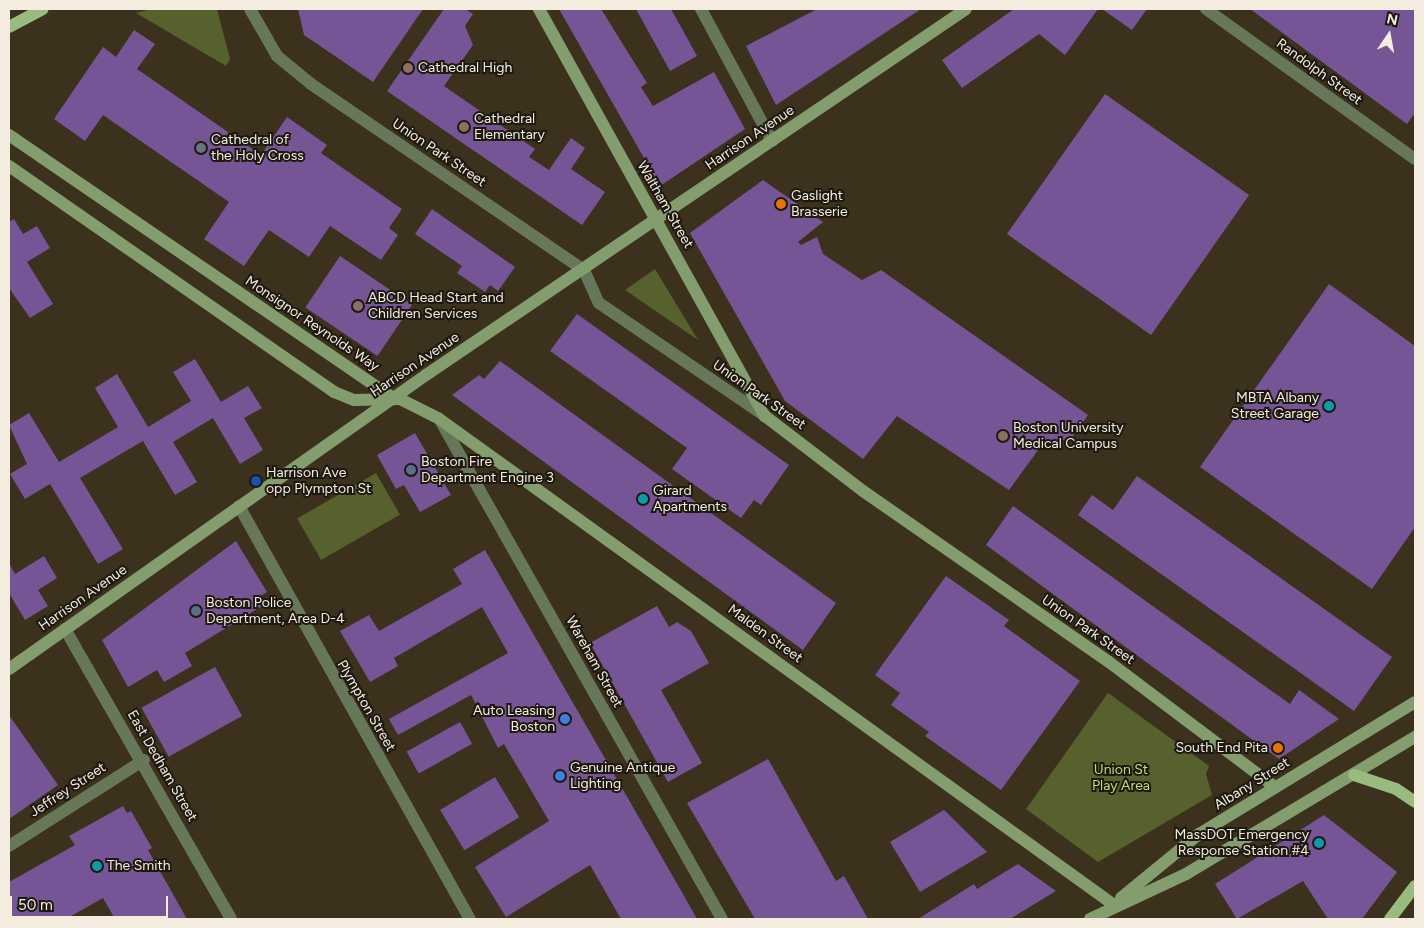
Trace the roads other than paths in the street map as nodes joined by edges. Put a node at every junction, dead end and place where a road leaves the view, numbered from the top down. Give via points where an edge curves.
1 (43, 9) edge
2 (250, 9) edge
3 (539, 9) edge
4 (701, 9) edge
5 (966, 9) edge
6 (1206, 9) edge
7 (9, 27) edge
8 (9, 135) edge
9 (772, 141) junction
10 (1415, 159) edge
11 (9, 166) edge
12 (656, 220) junction
13 (584, 270) junction
14 (393, 398) junction
15 (765, 416) junction
16 (440, 420) junction
17 (239, 506) junction
18 (65, 629) junction
19 (9, 669) edge
20 (1415, 702) edge
21 (1415, 737) edge
22 (144, 760) junction
23 (1354, 775) junction
24 (1274, 787) junction
25 (1415, 802) edge
26 (9, 846) edge
27 (1415, 886) edge
28 (1114, 905) junction
29 (231, 919) edge
30 (470, 919) edge
31 (722, 919) edge
32 (1090, 919) edge
33 (1390, 919) edge

1 - 7 main road
2 - 13 street, Union Park Street via 277,56 311,84
3 - 12 main road, Waltham Street
4 - 9 street
5 - 9 main road, Harrison Avenue
6 - 10 street, Randolph Street
8 - 14 main road, Monsignor Reynolds Way
9 - 12 main road, Harrison Avenue
11 - 14 main road via 334,392 354,400
12 - 13 main road, Harrison Avenue
12 - 15 main road, Waltham Street
13 - 14 main road, Harrison Avenue
13 - 15 street, Union Park Street via 599,303
14 - 16 main road, Malden Street
14 - 17 main road, Harrison Avenue
15 - 24 main road, Union Park Street via 863,491 1109,662
16 - 28 main road, Malden Street
16 - 31 street, Wareham Street
17 - 18 main road, Harrison Avenue
17 - 30 street, Plympton Street
18 - 19 main road, Harrison Avenue
18 - 22 street, East Dedham Street
20 - 24 main road, Albany Street
21 - 23 main road, Albany Street
22 - 26 street, Jeffrey Street
22 - 29 street, East Dedham Street
23 - 25 main road via 1396,788
23 - 28 main road, Albany Street via 1186,874
24 - 28 main road, Albany Street via 1199,834
27 - 33 main road
28 - 32 main road, Albany Street

